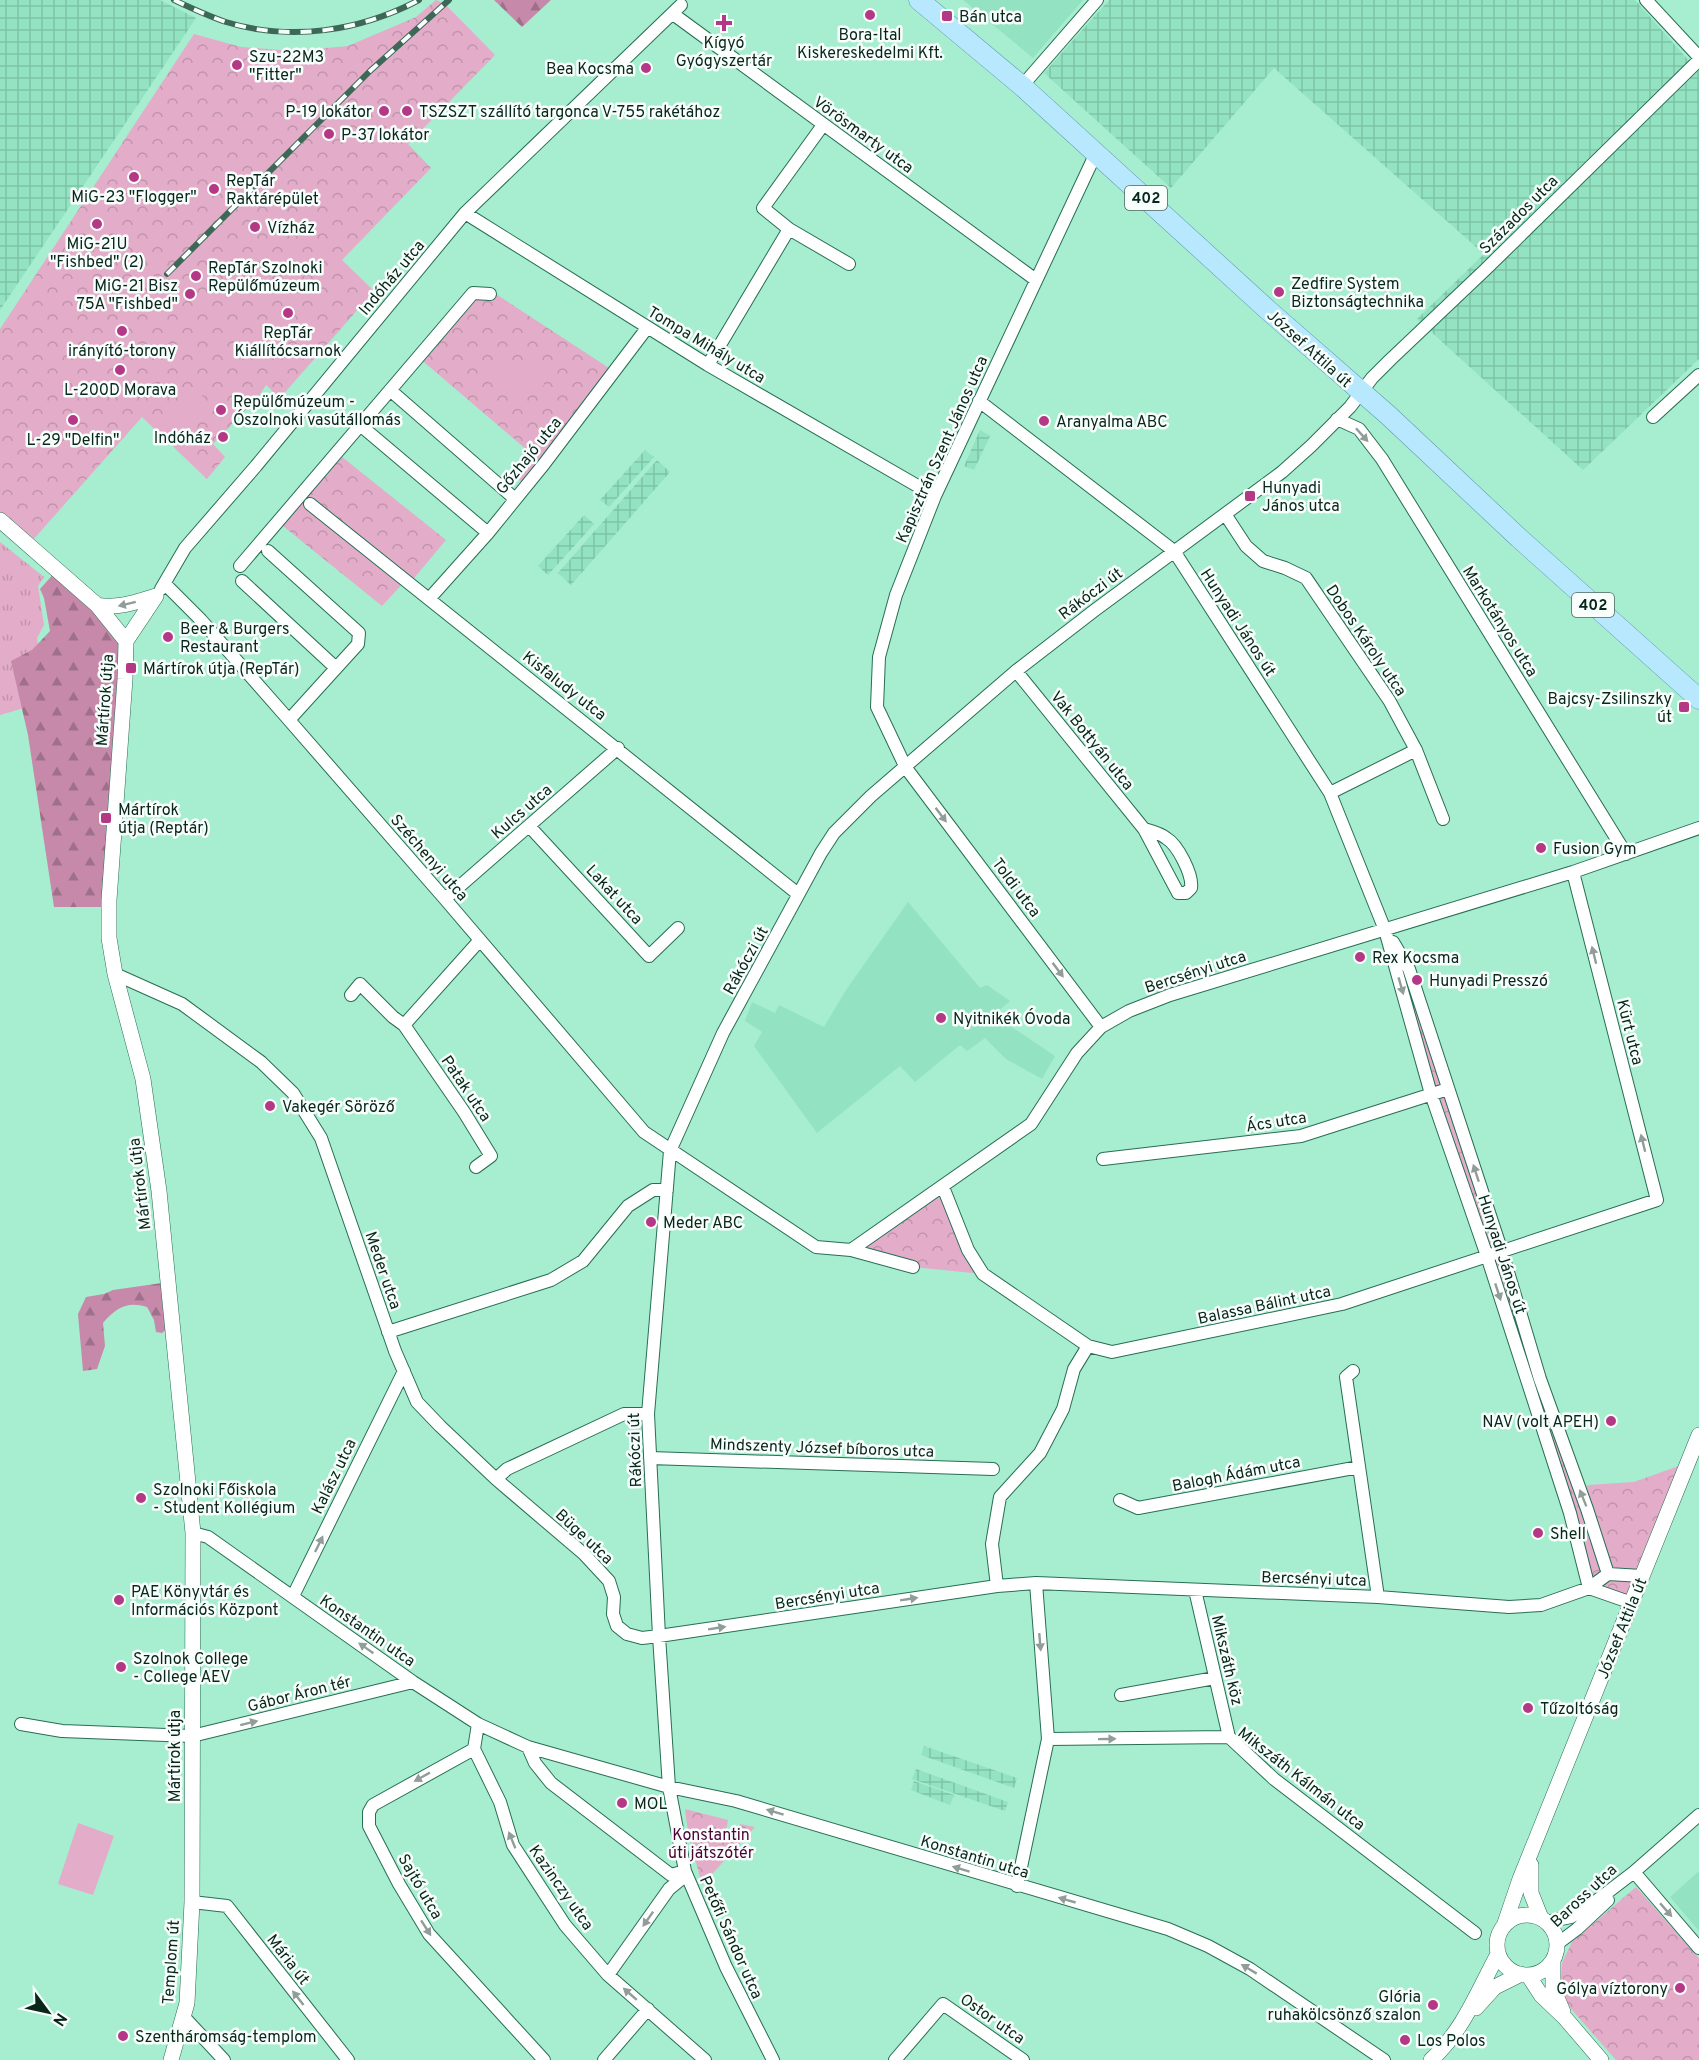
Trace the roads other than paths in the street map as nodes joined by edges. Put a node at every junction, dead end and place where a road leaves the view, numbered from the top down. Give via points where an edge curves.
1 (919, 0) edge
2 (1097, 0) edge
3 (1646, 0) edge
4 (677, 9) joint
5 (1699, 58) edge
6 (1022, 86) junction
7 (823, 125) junction
8 (1096, 153) junction
9 (465, 213) junction
10 (789, 229) junction
11 (849, 264) dead end
12 (1036, 280) junction
13 (490, 294) dead end
14 (648, 328) junction
15 (708, 365) junction
16 (1699, 375) edge
17 (390, 390) junction
18 (1361, 393) junction
19 (979, 401) junction
20 (1653, 417) dead end
21 (1337, 419) junction
22 (360, 426) junction
23 (935, 496) junction
24 (514, 498) junction
25 (310, 504) dead end
26 (1225, 514) junction
27 (0, 520) edge
28 (488, 533) junction
29 (268, 551) dead end
30 (1174, 551) junction
31 (240, 566) dead end
32 (242, 581) dead end
33 (160, 590) junction
34 (429, 599) junction
35 (97, 605) junction
36 (126, 641) junction
37 (336, 668) junction
38 (1016, 671) junction
39 (1698, 697) edge
40 (289, 720) junction
41 (618, 748) junction
42 (1416, 750) junction
43 (906, 768) junction
44 (1330, 793) junction
45 (1443, 819) dead end
46 (529, 826) junction
47 (1699, 828) edge
48 (1144, 829) junction
49 (1626, 854) junction
50 (1573, 872) junction
51 (798, 894) junction
52 (445, 899) junction
53 (678, 928) dead end
54 (1385, 930) junction
55 (480, 940) junction
56 (115, 974) junction
57 (351, 995) dead end
58 (404, 1025) junction
59 (1101, 1027) junction
60 (1448, 1089) junction
61 (1431, 1094) junction
62 (670, 1151) junction
63 (1103, 1159) dead end
64 (476, 1167) dead end
65 (942, 1187) junction
66 (667, 1190) junction
67 (1657, 1200) joint
68 (851, 1250) junction
69 (1502, 1252) junction
70 (1487, 1256) junction
71 (913, 1267) dead end
72 (388, 1332) junction
73 (1088, 1346) junction
74 (404, 1371) junction
75 (1353, 1371) dead end
76 (648, 1414) junction
77 (1699, 1435) edge
78 (650, 1458) junction
79 (1359, 1467) junction
80 (993, 1469) dead end
81 (496, 1479) junction
82 (1120, 1500) dead end
83 (193, 1533) junction
84 (1608, 1574) junction
85 (1642, 1576) junction
86 (1036, 1583) junction
87 (997, 1586) junction
88 (1588, 1588) junction
89 (1195, 1590) junction
90 (293, 1596) junction
91 (1378, 1597) junction
92 (1632, 1603) junction
93 (659, 1636) junction
94 (1215, 1678) junction
95 (413, 1682) junction
96 (1121, 1695) dead end
97 (21, 1724) dead end
98 (478, 1724) junction
99 (192, 1737) junction
100 (1229, 1737) junction
101 (1048, 1739) junction
102 (528, 1747) junction
103 (474, 1749) junction
104 (669, 1787) junction
105 (1699, 1815) edge
106 (1531, 1856) junction
107 (1634, 1872) junction
108 (686, 1873) junction
109 (1017, 1886) junction
110 (192, 1902) junction
111 (1544, 1920) junction
112 (1504, 1926) junction
113 (1476, 1932) dead end
114 (1557, 1944) junction
115 (1699, 1947) edge
116 (1498, 1954) junction
117 (1553, 1960) junction
118 (608, 1975) junction
119 (1524, 1975) junction
120 (648, 2009) junction
121 (184, 2017) junction
122 (1566, 2018) junction
123 (1463, 2022) junction
124 (1440, 2057) edge
125 (171, 2060) edge
126 (224, 2060) edge
127 (348, 2060) edge
128 (543, 2060) edge
129 (604, 2060) edge
130 (705, 2060) edge
131 (772, 2060) edge
132 (895, 2060) edge
133 (1023, 2060) edge
134 (1384, 2060) edge
135 (1601, 2060) edge

1 - 6 main road, József Attila út / 402
2 - 6 street
3 - 5 street
4 - 7 street, Vörösmarty utca
4 - 9 street, Indóház utca
5 - 18 street, Százados utca via 1390,360
6 - 8 main road, József Attila út / 402
7 - 10 street via 763,208
7 - 12 street, Vörösmarty utca
8 - 12 street, Kapisztrán Szent János utca
8 - 18 main road, József Attila út / 402
9 - 14 street, Tompa Mihály utca
9 - 33 street, Indóház utca via 185,548
10 - 11 street
10 - 15 street
12 - 19 street, Kapisztrán Szent János utca
13 - 17 street via 473,293
14 - 15 street, Tompa Mihály utca
14 - 24 street, Gőzhajó utca
15 - 23 street, Tompa Mihály utca
16 - 20 street
17 - 22 street
17 - 24 street
18 - 21 street, Rákóczi út
18 - 39 main road, József Attila út / 402
19 - 23 street, Kapisztrán Szent János utca
19 - 30 street, Hunyadi János út
21 - 26 street, Rákóczi út via 1282,471
21 -> 49 street, Markotányos utca via 1359,429 1382,459
22 - 28 street
22 - 31 street
23 - 43 street, Kapisztrán Szent János utca via 896,595 879,657 877,707
24 - 28 street, Gőzhajó utca
25 - 34 street, Kisfaludy utca
26 - 30 street, Rákóczi út
26 - 42 street, Dobos Károly utca via 1246,546 1263,561 1306,578 1389,700
27 - 35 street, Mártírok útja
28 - 34 street, Gőzhajó utca
29 - 37 street via 358,633 358,644
30 - 38 street, Rákóczi út
30 - 44 street, Hunyadi János út
32 - 37 street
33 -> 35 street via 125,606
33 - 36 street
33 - 40 street, Széchenyi utca via 201,620
34 - 41 street, Kisfaludy utca
35 - 36 street, Mártírok útja
36 - 56 street, Mártírok útja via 109,900 109,938
37 - 40 street
38 - 43 street, Rákóczi út
38 - 48 street, Vak Bottyán utca
40 - 52 street, Széchenyi utca
41 - 46 street, Kulcs utca
41 - 51 street, Kisfaludy utca
42 - 44 street
42 - 45 street, Dobos Károly utca
43 - 51 street, Rákóczi út via 870,796 834,834
43 -> 59 street, Toldi utca
44 - 54 street, Hunyadi János út
46 - 52 street, Kulcs utca
46 - 53 street, Lakat utca via 649,956
47 - 49 street, Bercsényi utca
48 - 48 street, Vak Bottyán utca via 1178,893 1186,893 1192,880 1185,863 1167,838
49 - 50 street, Bercsényi utca
50 - 54 street, Bercsényi utca
67 -> 50 street, Kürt utca
51 - 62 street, Rákóczi út via 723,1033
52 - 55 street, Széchenyi utca
54 - 59 street, Bercsényi utca via 1170,995
54 - 60 street, Hunyadi János út via 1409,969
54 -> 61 street, Hunyadi János út
55 - 58 street
55 - 62 street, Széchenyi utca via 644,1132
56 - 72 street, Meder utca via 182,1004 261,1062 293,1093 321,1138
56 - 83 street, Mártírok útja via 145,1090 159,1191
57 - 58 street, Patak utca via 360,984
58 - 64 street, Patak utca via 491,1156
59 - 65 street, Bercsényi utca via 1077,1053 1031,1124
60 - 61 street, Ács utca
69 -> 60 street, Hunyadi János út
61 - 63 street, Ács utca via 1301,1136
61 - 70 street, Hunyadi János út
62 - 66 street, Rákóczi út
62 - 68 street via 816,1247
65 - 68 street, Bercsényi utca
65 - 73 street, Balassa Bálint utca via 968,1250 983,1275
66 - 72 street via 653,1190 628,1206 583,1261 551,1280
66 - 76 street, Rákóczi út
67 - 69 street, Balassa Bálint utca
68 - 71 street
69 - 70 street, Balassa Bálint utca
84 -> 69 street, Hunyadi János út via 1540,1379
70 - 73 street, Balassa Bálint utca via 1342,1304 1112,1352
70 -> 88 street, Hunyadi János út via 1570,1513
72 - 74 street, Meder utca
73 - 87 street via 1074,1369 1063,1409 1040,1452 1000,1497 992,1544
74 - 81 street, Meder utca via 417,1402
90 -> 74 street, Kalász utca
75 - 79 street via 1346,1377
76 - 78 street, Rákóczi út
76 - 81 street via 624,1414 507,1469
77 - 85 street, József Attila út
78 - 80 street, Mindszenty József bíboros utca
78 - 93 street, Rákóczi út
79 - 82 street, Balogh Ádám utca via 1138,1508
79 - 91 street
81 - 93 street, Büge utca via 584,1554 609,1581 617,1626 642,1638
83 - 90 street, Konstantin utca via 208,1537
83 - 99 street, Mártírok útja
84 - 85 street
84 - 88 street, Bercsényi utca
85 - 92 street, József Attila út
86 - 87 street, Bercsényi utca
86 - 89 street, Bercsényi utca
86 -> 101 street
93 -> 87 street, Bercsényi utca
88 - 91 street, Bercsényi utca via 1541,1605 1509,1608
88 - 92 street
89 - 91 street, Bercsényi utca
89 - 94 street, Mikszáth köz
95 -> 90 street, Konstantin utca
92 - 106 street, József Attila út
93 - 104 street, Rákóczi út
94 - 96 street
94 - 100 street, Mikszáth köz
95 - 98 street, Konstantin utca
99 -> 95 street, Gábor Áron tér
97 - 99 street, Gábor Áron tér via 62,1731
98 - 102 street, Konstantin utca
98 - 103 street
99 - 110 street, Mártírok útja
101 -> 100 street, Mikszáth Kálmán utca
100 - 113 street, Mikszáth Kálmán utca via 1274,1779
101 - 109 street
102 - 104 street, Konstantin utca
102 - 108 street via 551,1783 671,1875
118 -> 103 street, Kazinczy utca via 565,1925 513,1845 500,1802
103 -> 128 street, Sajtó utca via 373,1805 369,1826 429,1934
104 - 108 street, Petőfi Sándor utca
109 -> 104 street, Konstantin utca via 736,1801
105 - 107 street, Baross utca
106 - 111 street, József Attila út via 1531,1893
106 - 112 street, József Attila út
107 - 111 street, Baross utca via 1587,1908 1570,1917
107 - 114 street, Baross utca
107 -> 115 street
108 -> 118 street via 669,1889
108 - 131 street, Petőfi Sándor utca
134 -> 109 street, Konstantin utca via 1250,1969 1208,1946 1168,1929
110 - 121 street, Templom út
127 -> 110 street, Mária út via 226,1906
111 - 112 street via 1521,1916
111 - 114 street via 1554,1932
112 - 116 street via 1498,1937
114 - 117 street
116 - 119 street via 1509,1969
116 - 123 street
117 - 119 street via 1545,1969
117 - 122 street via 1554,1988
120 -> 118 street, Kazinczy utca
119 - 122 street
119 - 123 street via 1495,1988
120 - 129 street
120 - 130 street, Kazinczy utca
121 - 125 street, Templom út
121 - 126 street
122 - 135 street
123 - 124 street
132 - 133 street, Ostor utca via 943,2004

